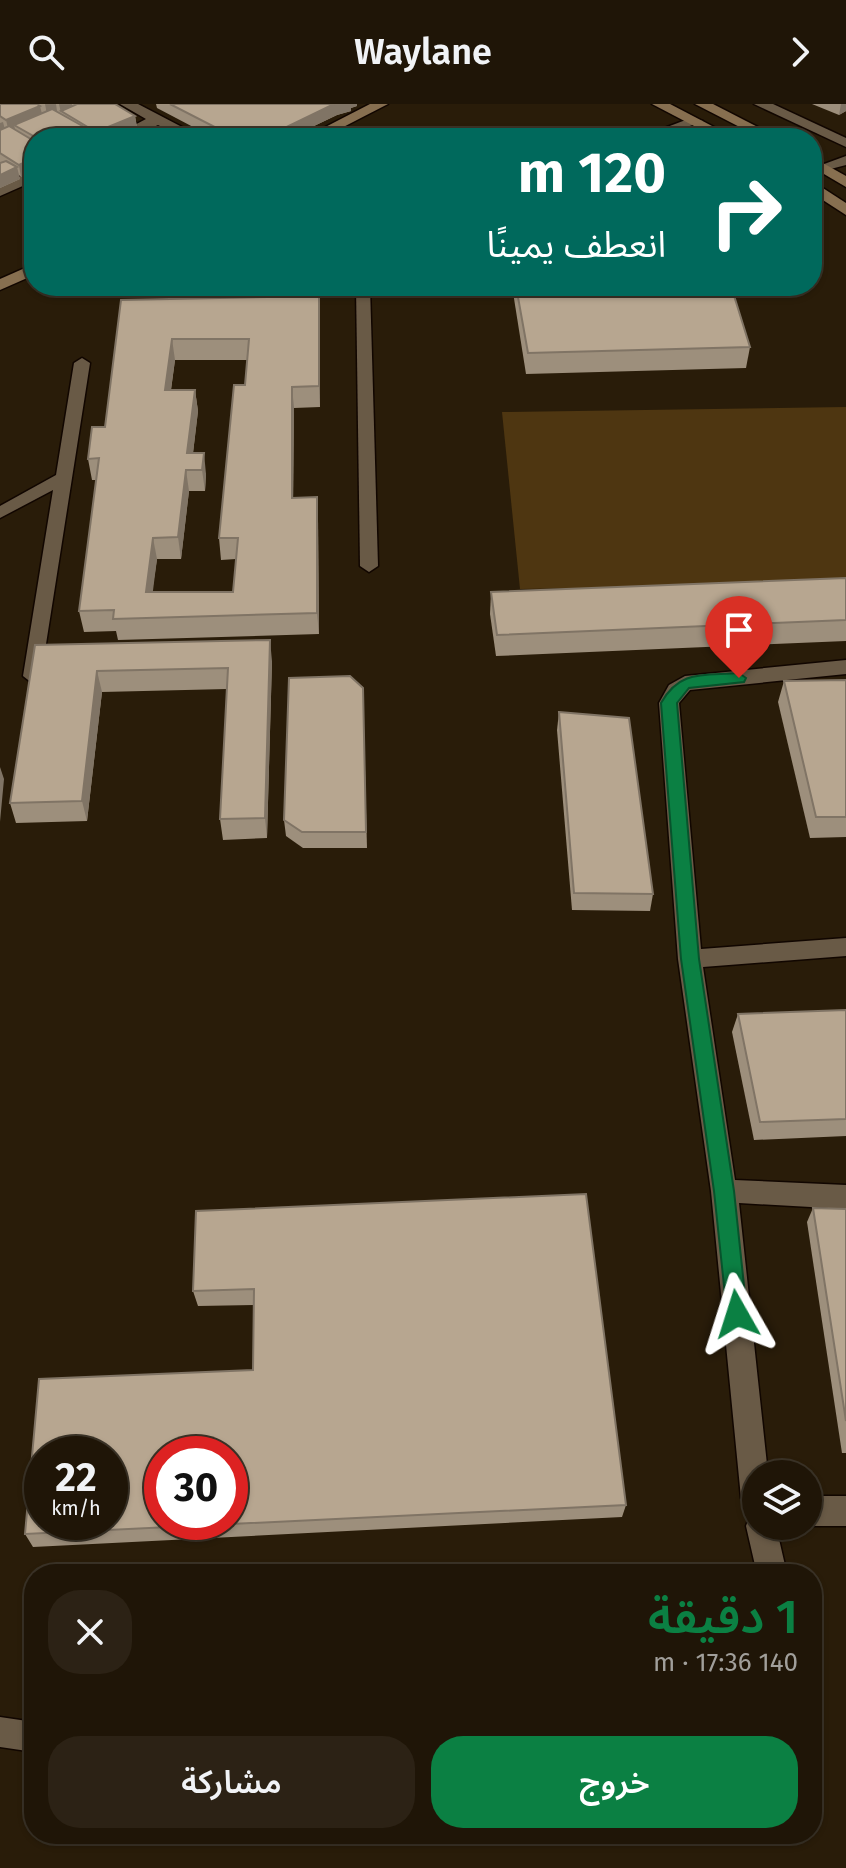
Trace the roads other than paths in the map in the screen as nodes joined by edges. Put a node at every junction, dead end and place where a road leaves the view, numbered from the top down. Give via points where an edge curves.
1 (127, 104) edge
2 (381, 104) edge
3 (659, 104) edge
4 (702, 104) edge
5 (761, 104) edge
6 (158, 119) junction
7 (696, 121) junction
8 (139, 128) edge
9 (176, 128) edge
10 (332, 128) edge
11 (675, 128) edge
12 (709, 128) edge
13 (751, 128) edge
14 (813, 128) edge
15 (822, 132) edge
16 (846, 143) edge
17 (846, 160) edge
18 (822, 163) edge
19 (822, 167) edge
20 (24, 180) edge
21 (846, 182) edge
22 (0, 191) edge
23 (822, 193) edge
24 (846, 210) edge
25 (24, 274) edge
26 (0, 285) edge
27 (363, 296) edge
28 (82, 363) dead end
29 (64, 477) junction
30 (0, 513) edge
31 (369, 566) dead end
32 (846, 667) edge
33 (30, 690) edge
34 (846, 947) edge
35 (690, 959) junction
36 (724, 1191) junction
37 (846, 1197) edge
38 (752, 1460) edge
39 (822, 1511) edge
40 (846, 1511) edge
41 (764, 1540) edge
42 (770, 1564) edge
43 (0, 1732) edge
44 (24, 1736) edge

1 - 6 street
2 - 10 street
3 - 7 street
4 - 13 street
5 - 14 street
6 - 8 street
6 - 9 street
7 - 11 lane
7 - 12 street
15 - 16 street
17 - 18 street
19 - 21 street
20 - 22 street
23 - 24 street
25 - 26 street
27 - 31 lane
28 - 29 lane
29 - 30 lane
29 - 33 lane
32 - 35 street via 685,683 669,703
34 - 35 street
35 - 36 street
36 - 37 street
36 - 38 street
39 - 40 street
41 - 42 street
43 - 44 lane

